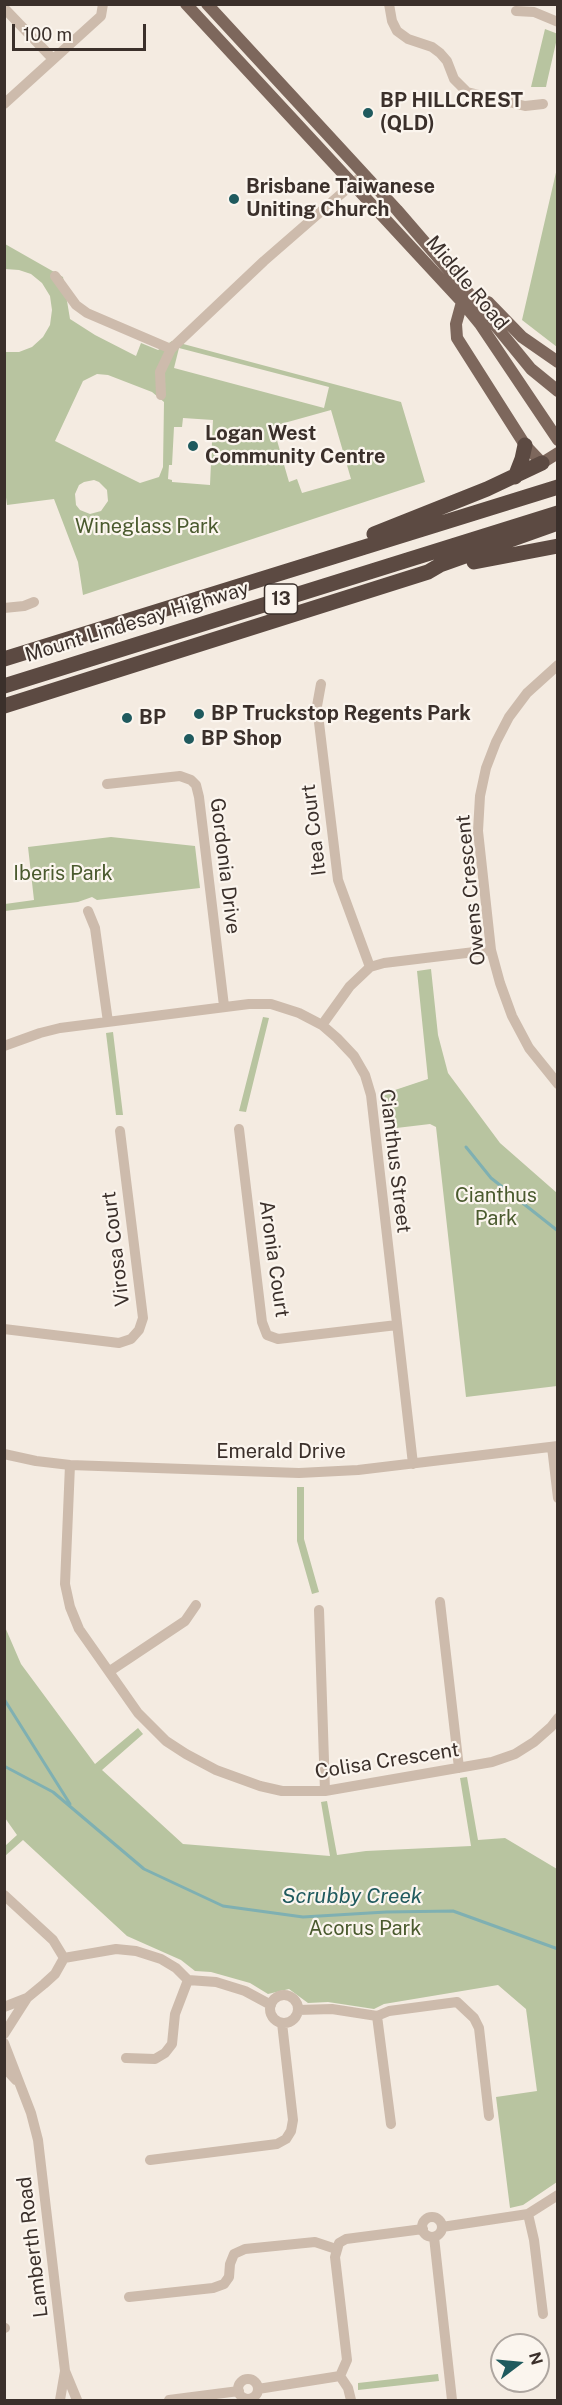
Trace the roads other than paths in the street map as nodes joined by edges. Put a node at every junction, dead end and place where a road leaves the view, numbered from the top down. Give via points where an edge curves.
1 (103, 4) edge
2 (186, 4) edge
3 (207, 4) edge
4 (388, 4) edge
5 (4, 8) edge
6 (516, 11) dead end
7 (558, 22) edge
8 (53, 59) junction
9 (4, 104) edge
10 (543, 105) dead end
11 (364, 174) junction
12 (353, 185) junction
13 (55, 276) dead end
14 (467, 299) junction
15 (171, 349) junction
16 (558, 362) edge
17 (558, 391) edge
18 (161, 395) dead end
19 (555, 437) edge
20 (525, 445) junction
21 (558, 453) edge
22 (558, 462) edge
23 (542, 463) junction
24 (515, 477) junction
25 (558, 487) edge
26 (558, 513) edge
27 (558, 523) edge
28 (558, 546) edge
29 (343, 553) junction
30 (428, 572) junction
31 (34, 602) dead end
32 (4, 608) edge
33 (4, 659) edge
34 (558, 665) edge
35 (321, 684) dead end
36 (4, 686) edge
37 (4, 706) edge
38 (107, 784) dead end
39 (88, 911) dead end
40 (491, 950) junction
41 (370, 967) junction
42 (224, 1006) junction
43 (108, 1022) junction
44 (322, 1025) junction
45 (4, 1046) edge
46 (558, 1084) edge
47 (239, 1129) dead end
48 (120, 1131) dead end
49 (397, 1325) junction
50 (4, 1329) edge
51 (555, 1447) edge
52 (4, 1454) edge
53 (413, 1464) junction
54 (70, 1465) junction
55 (558, 1498) edge
56 (440, 1602) dead end
57 (196, 1605) dead end
58 (319, 1610) dead end
59 (110, 1671) junction
60 (555, 1726) edge
61 (459, 1768) junction
62 (325, 1791) junction
63 (4, 1895) edge
64 (64, 1958) junction
65 (188, 1980) junction
66 (27, 1998) junction
67 (271, 2005) junction
68 (4, 2007) edge
69 (298, 2010) junction
70 (376, 2016) junction
71 (282, 2023) junction
72 (4, 2034) edge
73 (4, 2043) edge
74 (126, 2058) dead end
75 (4, 2067) edge
76 (21, 2085) junction
77 (489, 2116) dead end
78 (391, 2124) dead end
79 (150, 2160) dead end
80 (558, 2195) edge
81 (528, 2214) junction
82 (442, 2227) junction
83 (423, 2229) junction
84 (434, 2237) junction
85 (336, 2249) junction
86 (129, 2297) dead end
87 (543, 2314) dead end
88 (65, 2371) junction
89 (340, 2376) junction
90 (258, 2389) junction
91 (239, 2391) junction
92 (60, 2400) edge
93 (77, 2400) edge
94 (169, 2400) edge
95 (250, 2400) edge
96 (351, 2400) edge
97 (452, 2400) edge

1 - 8 street via 101,16
2 - 12 main road, Middle Road
3 - 11 main road, Middle Road
4 - 10 street via 397,31 440,53 453,79 467,92 525,106
5 - 8 street
6 - 7 street via 534,12
8 - 9 street
11 - 12 street
11 - 14 main road, Middle Road
12 - 14 main road, Middle Road
12 - 15 street via 264,261
13 - 15 street via 76,305 87,313
14 - 16 main road via 488,302 522,337
14 - 17 main road, Middle Road via 531,369
14 - 19 main road, Middle Road
14 - 20 main road via 456,324 457,338
15 - 18 street via 160,372
20 - 23 main road
20 - 24 highway
21 - 23 main road
22 - 23 main road
23 - 24 highway
24 - 29 highway via 378,531
25 - 29 highway, Mount Lindesay Highway / 13
26 - 36 highway, Mount Lindesay Highway / 13
27 - 30 highway
28 - 30 highway
29 - 33 highway, Mount Lindesay Highway / 13
30 - 37 highway
31 - 32 street
34 - 40 street, Owens Crescent via 527,693 509,717 486,768 478,831
35 - 41 street, Itea Court via 317,706 338,880
38 - 42 street, Gordonia Drive via 180,776 196,785
39 - 43 street via 95,928
40 - 41 street
40 - 46 street, Owens Crescent via 512,1016 529,1048
41 - 44 street via 350,986
42 - 43 street, Cianthus Street
42 - 44 street, Cianthus Street via 271,1004
43 - 45 street, Cianthus Street via 40,1033
44 - 49 street, Cianthus Street via 354,1056 371,1095
47 - 49 street, Aronia Court via 262,1322 267,1335 279,1340
48 - 50 street, Virosa Court via 143,1318 139,1330 131,1339 119,1343
49 - 53 street, Cianthus Street
51 - 53 street, Emerald Drive
51 - 55 street
52 - 54 street, Emerald Drive
53 - 54 street, Emerald Drive via 299,1473
54 - 59 street, Colisa Crescent via 64,1584 80,1629
56 - 61 street
57 - 59 street via 185,1621
58 - 62 street
59 - 62 street, Colisa Crescent via 147,1724 186,1755 260,1786 282,1791
60 - 61 street, Colisa Crescent via 515,1755
61 - 62 street, Colisa Crescent
63 - 64 street via 53,1940
64 - 65 street via 117,1949 136,1951 160,1959
64 - 66 street via 55,1974
65 - 67 street via 236,1988
65 - 74 street via 175,2014 172,2044 165,2053 155,2059
66 - 68 street
66 - 72 street
67 - 69 street via 284,1995 295,2001
67 - 71 street via 272,2016
69 - 70 street via 332,2009
69 - 71 street via 294,2018
70 - 77 street via 447,2002 464,2007 479,2028
70 - 78 street
71 - 79 street via 292,2120 286,2139 277,2144
73 - 76 street, Lamberth Road
75 - 76 street, Lamberth Road
76 - 88 street, Lamberth Road via 38,2140
80 - 81 street
81 - 82 street
81 - 87 street
82 - 83 street via 431,2218 424,2222
82 - 84 street
83 - 84 street via 426,2235
83 - 85 street via 346,2239
84 - 97 street
85 - 86 street via 315,2242 245,2249 234,2254 224,2284
85 - 89 street via 347,2360
88 - 92 street, Lamberth Road
88 - 93 street, Lamberth Road
89 - 90 street
89 - 96 street
90 - 91 street via 255,2382 247,2380
90 - 95 street
91 - 94 street
91 - 95 street

